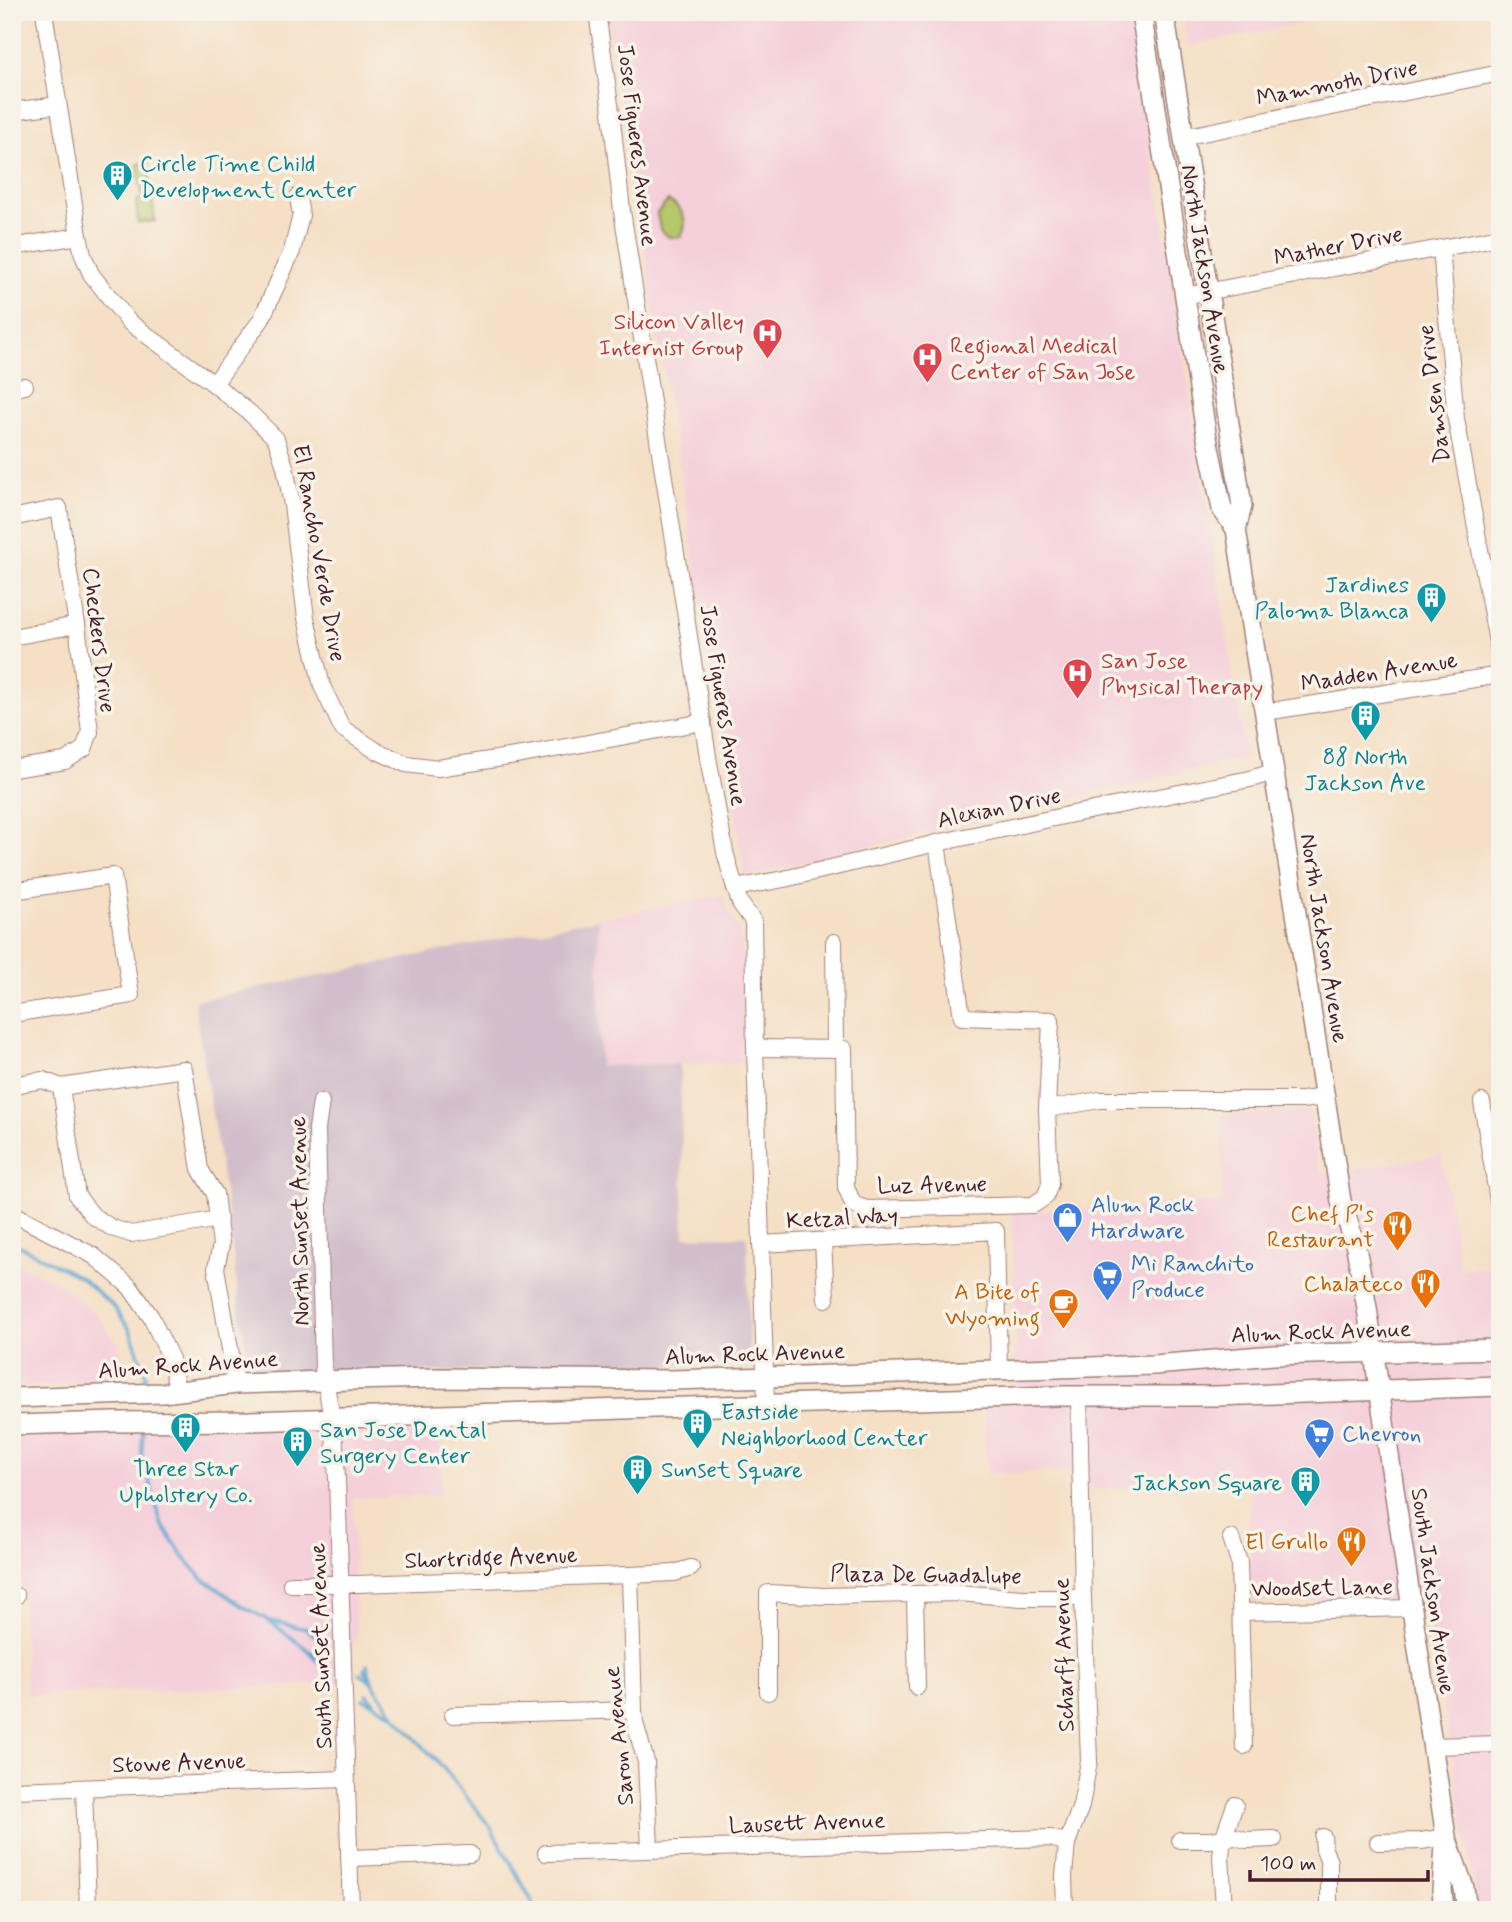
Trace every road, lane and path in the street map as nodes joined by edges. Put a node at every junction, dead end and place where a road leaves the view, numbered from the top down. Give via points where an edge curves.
1 (44, 12) edge
2 (597, 12) edge
3 (1141, 12) edge
4 (1164, 12) edge
5 (1500, 73) edge
6 (58, 105) junction
7 (12, 111) edge
8 (1183, 137) junction
9 (298, 197) dead end
10 (79, 236) junction
11 (1500, 237) edge
12 (12, 247) edge
13 (1441, 248) junction
14 (1207, 292) junction
15 (1184, 296) junction
16 (214, 384) junction
17 (12, 518) edge
18 (1236, 529) junction
19 (77, 625) junction
20 (12, 637) edge
21 (1500, 658) edge
22 (1500, 674) edge
23 (1265, 712) junction
24 (703, 722) junction
25 (12, 769) edge
26 (1274, 772) junction
27 (937, 843) junction
28 (735, 888) junction
29 (12, 891) edge
30 (834, 942) dead end
31 (12, 1014) edge
32 (755, 1048) junction
33 (835, 1049) junction
34 (12, 1085) edge
35 (61, 1087) junction
36 (1325, 1097) junction
37 (321, 1102) dead end
38 (1482, 1102) dead end
39 (1047, 1109) junction
40 (12, 1213) edge
41 (1500, 1213) edge
42 (219, 1219) junction
43 (823, 1241) junction
44 (761, 1244) junction
45 (826, 1299) dead end
46 (1500, 1349) edge
47 (1373, 1353) junction
48 (999, 1370) junction
49 (765, 1378) junction
50 (325, 1381) junction
51 (236, 1384) junction
52 (1500, 1386) edge
53 (1379, 1390) junction
54 (170, 1392) junction
55 (1079, 1396) junction
56 (12, 1398) edge
57 (766, 1404) junction
58 (332, 1418) junction
59 (12, 1425) edge
60 (1231, 1538) dead end
61 (691, 1568) dead end
62 (630, 1575) junction
63 (291, 1584) dead end
64 (341, 1584) junction
65 (915, 1594) junction
66 (1083, 1598) junction
67 (1411, 1608) junction
68 (1241, 1612) junction
69 (917, 1687) dead end
70 (768, 1692) dead end
71 (634, 1710) junction
72 (453, 1715) dead end
73 (1500, 1744) edge
74 (1244, 1746) dead end
75 (1432, 1746) junction
76 (346, 1779) junction
77 (84, 1788) junction
78 (12, 1790) edge
79 (1235, 1805) dead end
80 (1323, 1836) dead end
81 (1446, 1837) junction
82 (1223, 1839) junction
83 (1274, 1839) dead end
84 (1180, 1840) dead end
85 (1378, 1842) dead end
86 (1067, 1843) junction
87 (650, 1849) junction
88 (547, 1853) dead end
89 (470, 1854) dead end
90 (349, 1858) junction
91 (88, 1910) edge
92 (351, 1910) edge
93 (1065, 1910) edge
94 (1224, 1910) edge
95 (1329, 1910) edge
96 (1444, 1910) edge
97 (1467, 1910) edge

1 - 6 street, El Rancho Verde Drive
2 - 24 street, Jose Figueres Avenue via 622,211
3 - 15 main road, North Jackson Avenue
4 - 8 main road, North Jackson Avenue
5 - 8 street, Mammoth Drive
6 - 7 street
6 - 10 street, El Rancho Verde Drive
8 - 14 main road, North Jackson Avenue
9 - 16 street via 301,215 292,251 261,320
10 - 12 street
10 - 16 street, El Rancho Verde Drive via 90,274 129,323
11 - 13 street, Mather Drive
13 - 14 street, Mather Drive
13 - 21 street, Damsen Drive via 1456,419
14 - 15 street, Mather Drive
14 - 18 main road, North Jackson Avenue via 1242,506
15 - 18 main road, North Jackson Avenue via 1222,509
16 - 24 street, El Rancho Verde Drive via 276,439 292,505 306,618 322,686 342,728 406,764 438,768
17 - 19 street, Checkers Drive via 60,508
18 - 23 main road, North Jackson Avenue
19 - 20 street
19 - 25 street, Checkers Drive via 89,732 84,749 65,761
22 - 23 street, Madden Avenue
23 - 26 main road, North Jackson Avenue
24 - 28 street, Jose Figueres Avenue
26 - 27 street, Alexian Drive
26 - 36 main road, North Jackson Avenue
27 - 28 street, Alexian Drive
27 - 39 street, Luz Avenue via 962,1017 1051,1020
28 - 32 street, Jose Figueres Avenue via 753,921
29 - 31 street via 113,876 131,995
30 - 33 street, Luz Avenue
32 - 33 street
32 - 44 street, Jose Figueres Avenue
33 - 39 street, Luz Avenue via 844,1049 846,1187 853,1204 866,1209 1033,1205 1045,1197 1050,1184
34 - 35 street via 43,1080
35 - 42 street via 77,1196 93,1216 131,1234
35 - 42 street via 184,1069 200,1169 215,1194
36 - 39 street via 1100,1100
36 - 47 main road, North Jackson Avenue
37 - 50 street, North Sunset Avenue via 317,1129
38 - 41 street
40 - 54 street via 94,1256 130,1287 171,1359
42 - 51 street via 221,1245 216,1268
43 - 44 street, Ketzal Way
43 - 45 street
43 - 48 street, Ketzal Way via 996,1231
44 - 49 street, Jose Figueres Avenue
46 - 47 main road, Alum Rock Avenue
47 - 48 main road, Alum Rock Avenue
47 - 53 main road, South Jackson Avenue
48 - 49 main road, Alum Rock Avenue
49 - 50 main road, Alum Rock Avenue
49 - 57 street, Jose Figueres Avenue
50 - 51 main road, Alum Rock Avenue
50 - 58 street, South Sunset Avenue
51 - 54 main road, Alum Rock Avenue
52 - 53 main road
53 - 55 main road
53 - 67 main road, South Jackson Avenue
54 - 56 main road, Alum Rock Avenue
55 - 57 main road
55 - 66 street, Scharff Avenue
57 - 58 main road
58 - 59 main road
58 - 64 street, South Sunset Avenue
60 - 68 street via 1239,1562
61 - 62 street, Shortridge Avenue
62 - 64 street, Shortridge Avenue
62 - 71 street, Saron Avenue
63 - 64 street, Shortridge Avenue
64 - 76 street, South Sunset Avenue
65 - 66 street, Plaza De Guadalupe
65 - 69 street
65 - 70 street, Plaza De Guadalupe via 768,1593
66 - 86 street, Scharff Avenue via 1090,1761
67 - 68 street, Woodset Lane
67 - 75 main road, South Jackson Avenue
68 - 74 street, Woodset Lane
71 - 72 street
71 - 87 street, Saron Avenue via 646,1762
73 - 75 street
75 - 81 main road, South Jackson Avenue
76 - 77 street, Stowe Avenue
76 - 90 street, South Sunset Avenue
77 - 78 street, Stowe Avenue
77 - 91 street
79 - 82 street
80 - 95 street via 1329,1862
81 - 85 street
81 - 96 main road, South Jackson Avenue
81 - 97 main road, South Jackson Avenue
82 - 83 street
82 - 84 street
82 - 94 street
86 - 87 street, Lausett Avenue via 1051,1838
86 - 93 street, Scharff Avenue
87 - 88 street, Lausett Avenue
89 - 90 street
90 - 92 street, South Sunset Avenue

